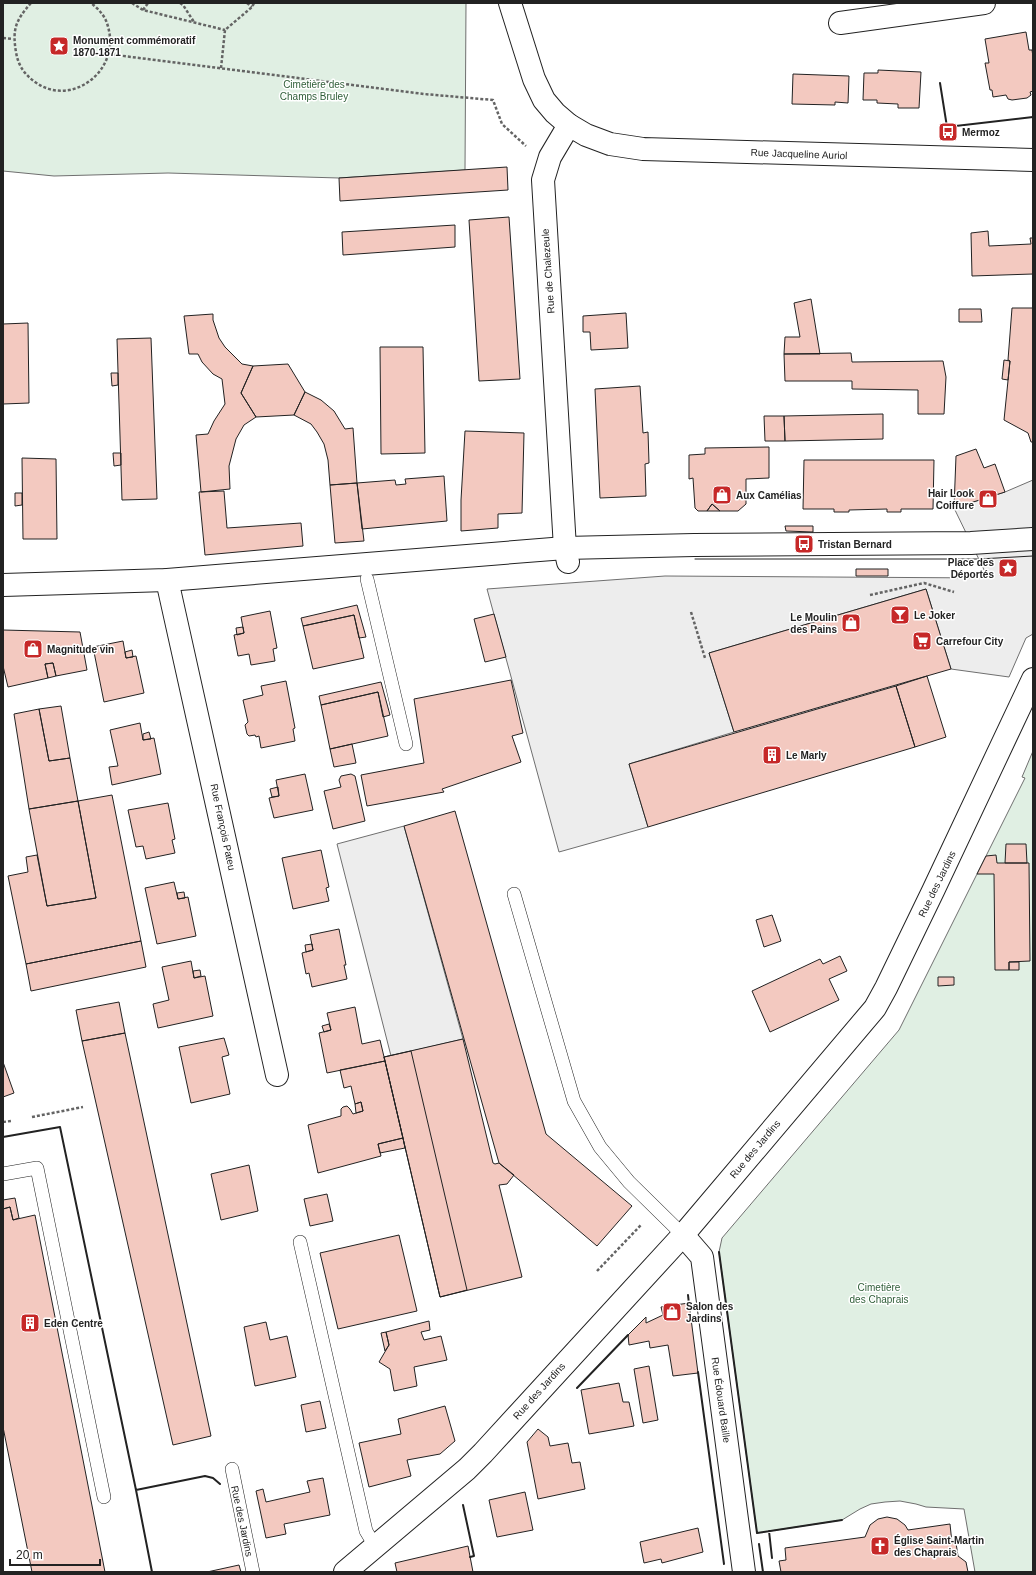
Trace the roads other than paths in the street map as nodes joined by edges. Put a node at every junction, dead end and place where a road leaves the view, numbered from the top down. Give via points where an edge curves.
1 (510, 3) edge
2 (984, 3) edge
3 (840, 23) dead end
4 (569, 125) junction
5 (1033, 160) edge
6 (1033, 539) edge
7 (567, 555) junction
8 (367, 579) junction
9 (3, 585) edge
10 (169, 587) junction
11 (3, 597) edge
12 (1033, 679) edge
13 (406, 744) dead end
14 (514, 894) dead end
15 (277, 1075) dead end
16 (3, 1174) edge
17 (683, 1235) junction
18 (300, 1242) dead end
19 (232, 1470) dead end
20 (104, 1497) dead end
21 (375, 1546) junction
22 (253, 1572) edge
23 (345, 1572) edge
24 (744, 1572) edge

1 - 4 street via 534,79 544,100
2 - 3 street
4 - 5 street, Rue Jacqueline Auriol via 610,144 642,150
4 - 7 street, Rue de Chalezeule via 550,156 543,180
6 - 7 street
7 - 8 street
7 - 10 street
8 - 10 street
8 - 13 lane
9 - 10 street
10 - 11 street
10 - 15 street, Rue François Pateu
12 - 17 street, Rue des Jardins via 875,1008
14 - 17 lane via 574,1101 600,1147 630,1182
16 - 20 lane via 37,1168
17 - 21 street, Rue des Jardins via 483,1452
17 - 24 street, Rue Édouard Baille via 702,1257
18 - 21 lane via 366,1531
19 - 22 lane, Rue des Jardins
21 - 23 street, Rue des Jardins

